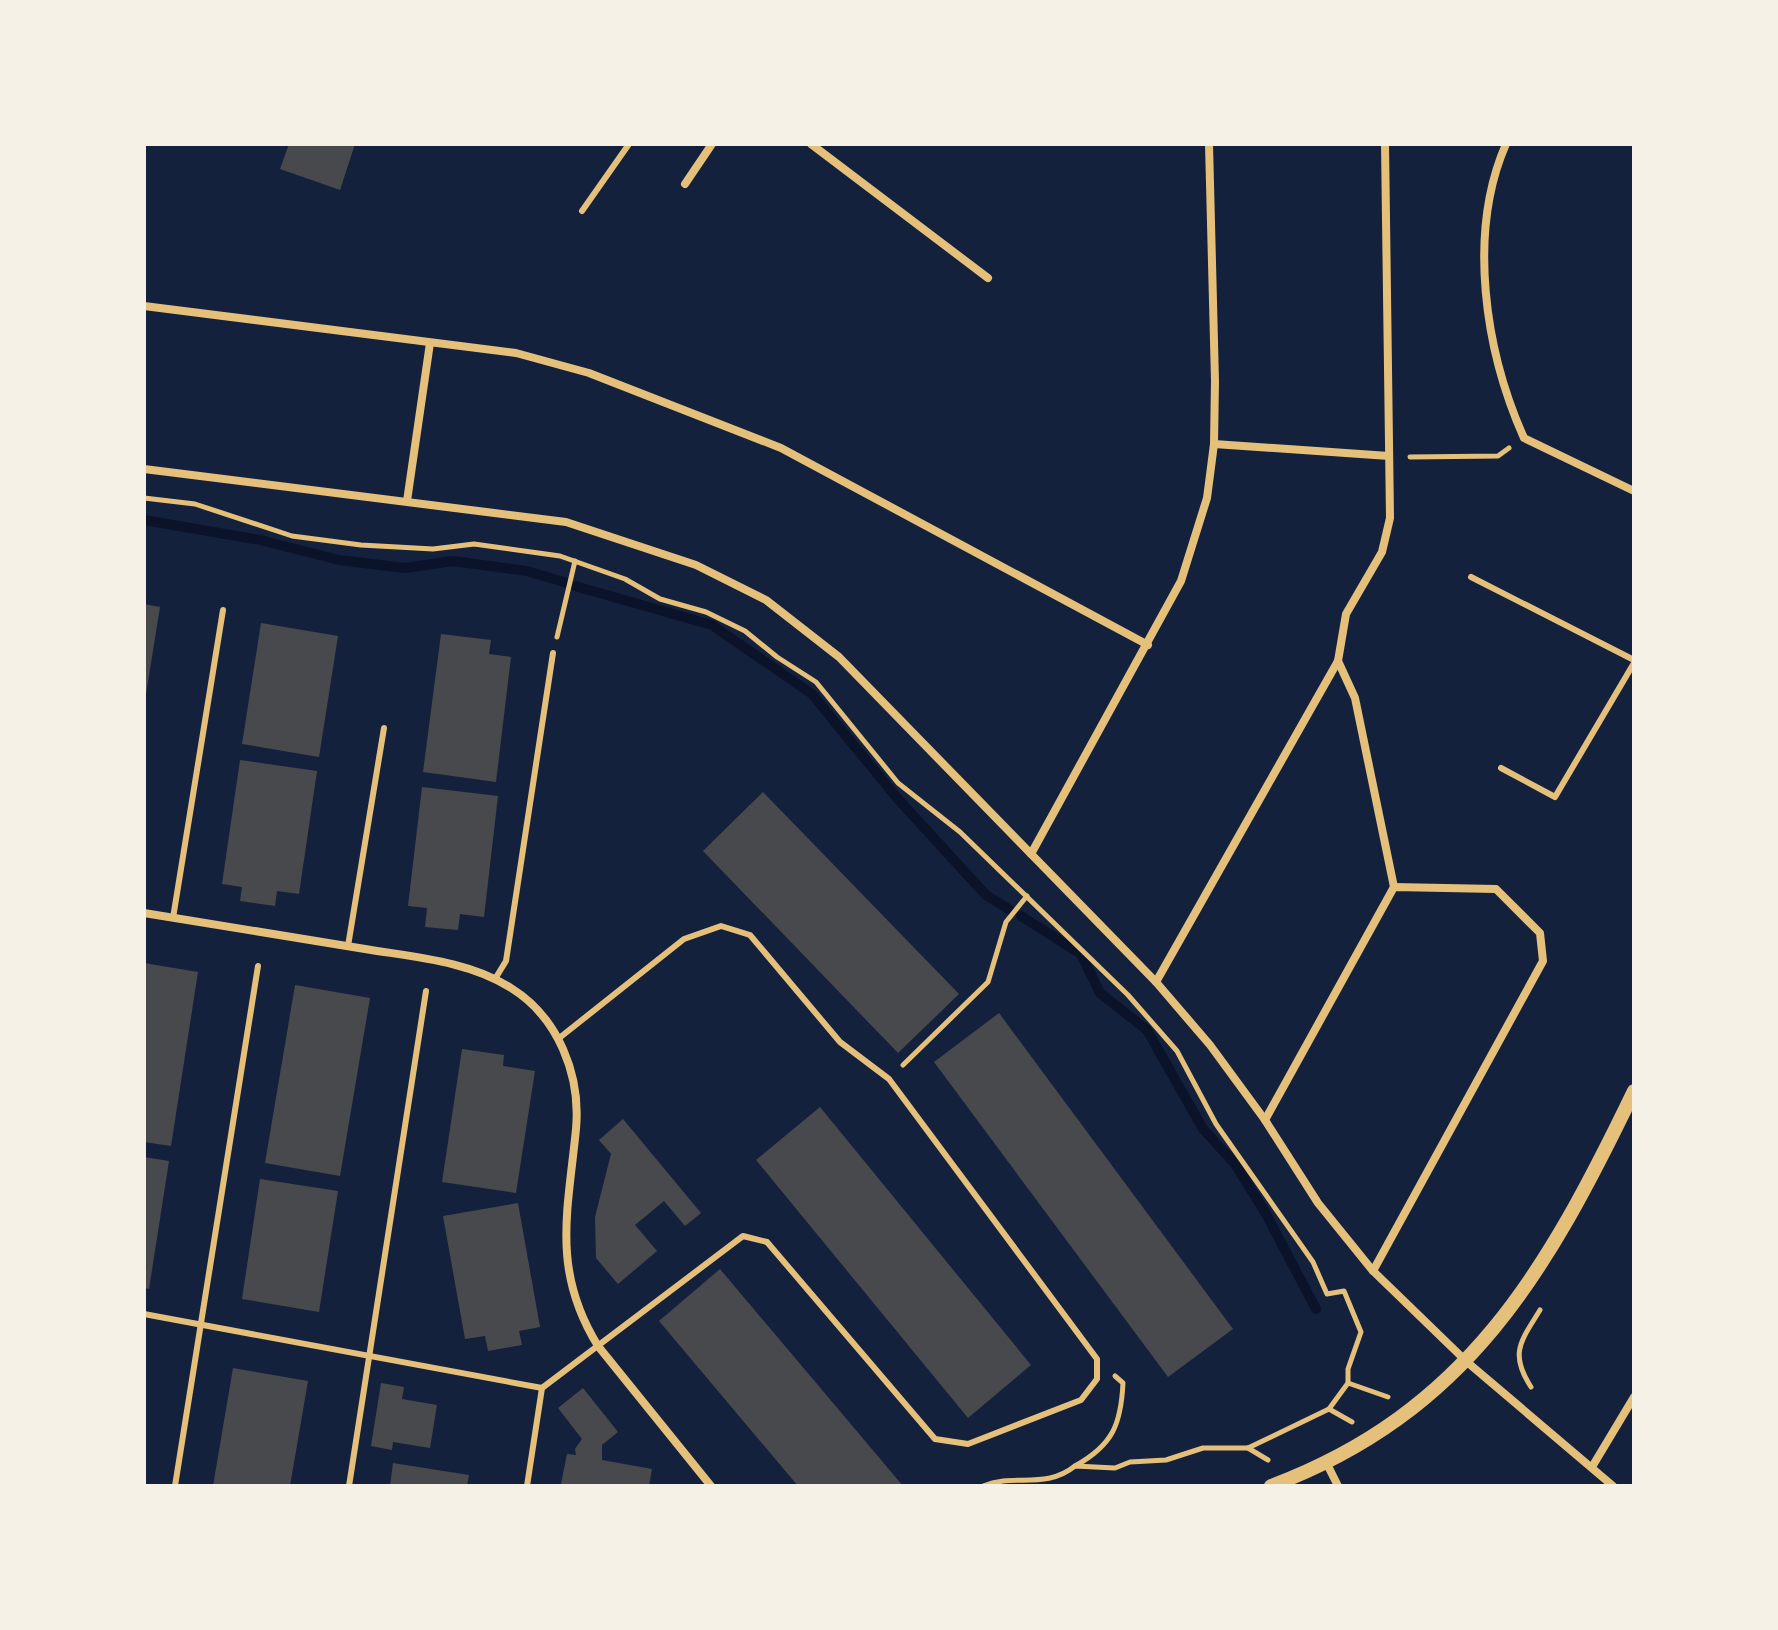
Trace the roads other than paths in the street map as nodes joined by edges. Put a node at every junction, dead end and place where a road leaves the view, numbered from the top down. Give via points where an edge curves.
1 (629, 144) edge
2 (712, 144) edge
3 (811, 144) edge
4 (1209, 144) edge
5 (1385, 144) edge
6 (1506, 144) edge
7 (685, 184) dead end
8 (582, 211) dead end
9 (988, 278) dead end
10 (144, 306) edge
11 (430, 343) junction
12 (1214, 444) junction
13 (1389, 456) junction
14 (144, 469) edge
15 (1634, 491) edge
16 (407, 501) junction
17 (1471, 577) dead end
18 (223, 610) dead end
19 (1148, 645) junction
20 (553, 653) road end
21 (1338, 661) junction
22 (1634, 662) edge
23 (384, 728) dead end
24 (1501, 768) dead end
25 (1031, 854) junction
26 (1394, 887) junction
27 (144, 913) edge
28 (173, 918) junction
29 (348, 946) junction
30 (258, 966) dead end
31 (495, 979) junction
32 (1156, 982) junction
33 (426, 991) dead end
34 (558, 1039) junction
35 (1634, 1091) edge
36 (1265, 1120) junction
37 (1373, 1271) junction
38 (144, 1314) edge
39 (201, 1323) junction
40 (598, 1346) junction
41 (367, 1355) junction
42 (1467, 1362) junction
43 (542, 1388) junction
44 (1634, 1397) edge
45 (1326, 1462) junction
46 (1592, 1467) junction
47 (175, 1486) edge
48 (349, 1486) edge
49 (527, 1486) edge
50 (711, 1486) edge
51 (1271, 1486) edge
52 (1338, 1486) edge
53 (1613, 1486) edge

1 - 8 lane
2 - 7 street
3 - 9 street
4 - 12 street
5 - 13 street
6 - 15 street via 1492,177 1485,241 1487,293 1501,375 1524,438
10 - 11 street
11 - 16 street
11 - 19 street via 516,353 589,373 781,448
12 - 13 street
12 - 19 street via 1207,498 1181,581
13 - 21 street via 1390,518 1382,552 1346,614
14 - 16 street
16 - 25 street via 566,522 696,565 766,600 839,657
17 - 22 lane
18 - 28 lane
19 - 25 street
20 - 31 lane via 506,961
21 - 26 street via 1355,698
21 - 32 street
22 - 24 lane via 1555,797
23 - 29 lane
25 - 32 street
26 - 36 street
26 - 37 street via 1496,889 1540,933 1543,961
27 - 28 street
28 - 29 street
29 - 31 street via 444,963
30 - 39 lane
31 - 34 street via 531,1004
32 - 36 street
33 - 41 lane
34 - 40 street via 577,1104 564,1220 566,1251 583,1321
34 - 40 lane via 684,939 721,926 750,935 840,1042 889,1079 1097,1359 1097,1379 1081,1400 968,1444 935,1439 767,1242 743,1236
35 - 42 street via 1516,1304
36 - 37 street via 1318,1203
37 - 42 street
38 - 39 lane
39 - 41 lane
39 - 47 lane
40 - 43 lane
40 - 50 street
41 - 43 lane
41 - 48 lane
42 - 45 street via 1435,1391
42 - 46 street
43 - 49 lane
44 - 46 street
45 - 51 street
45 - 52 street
46 - 53 street

